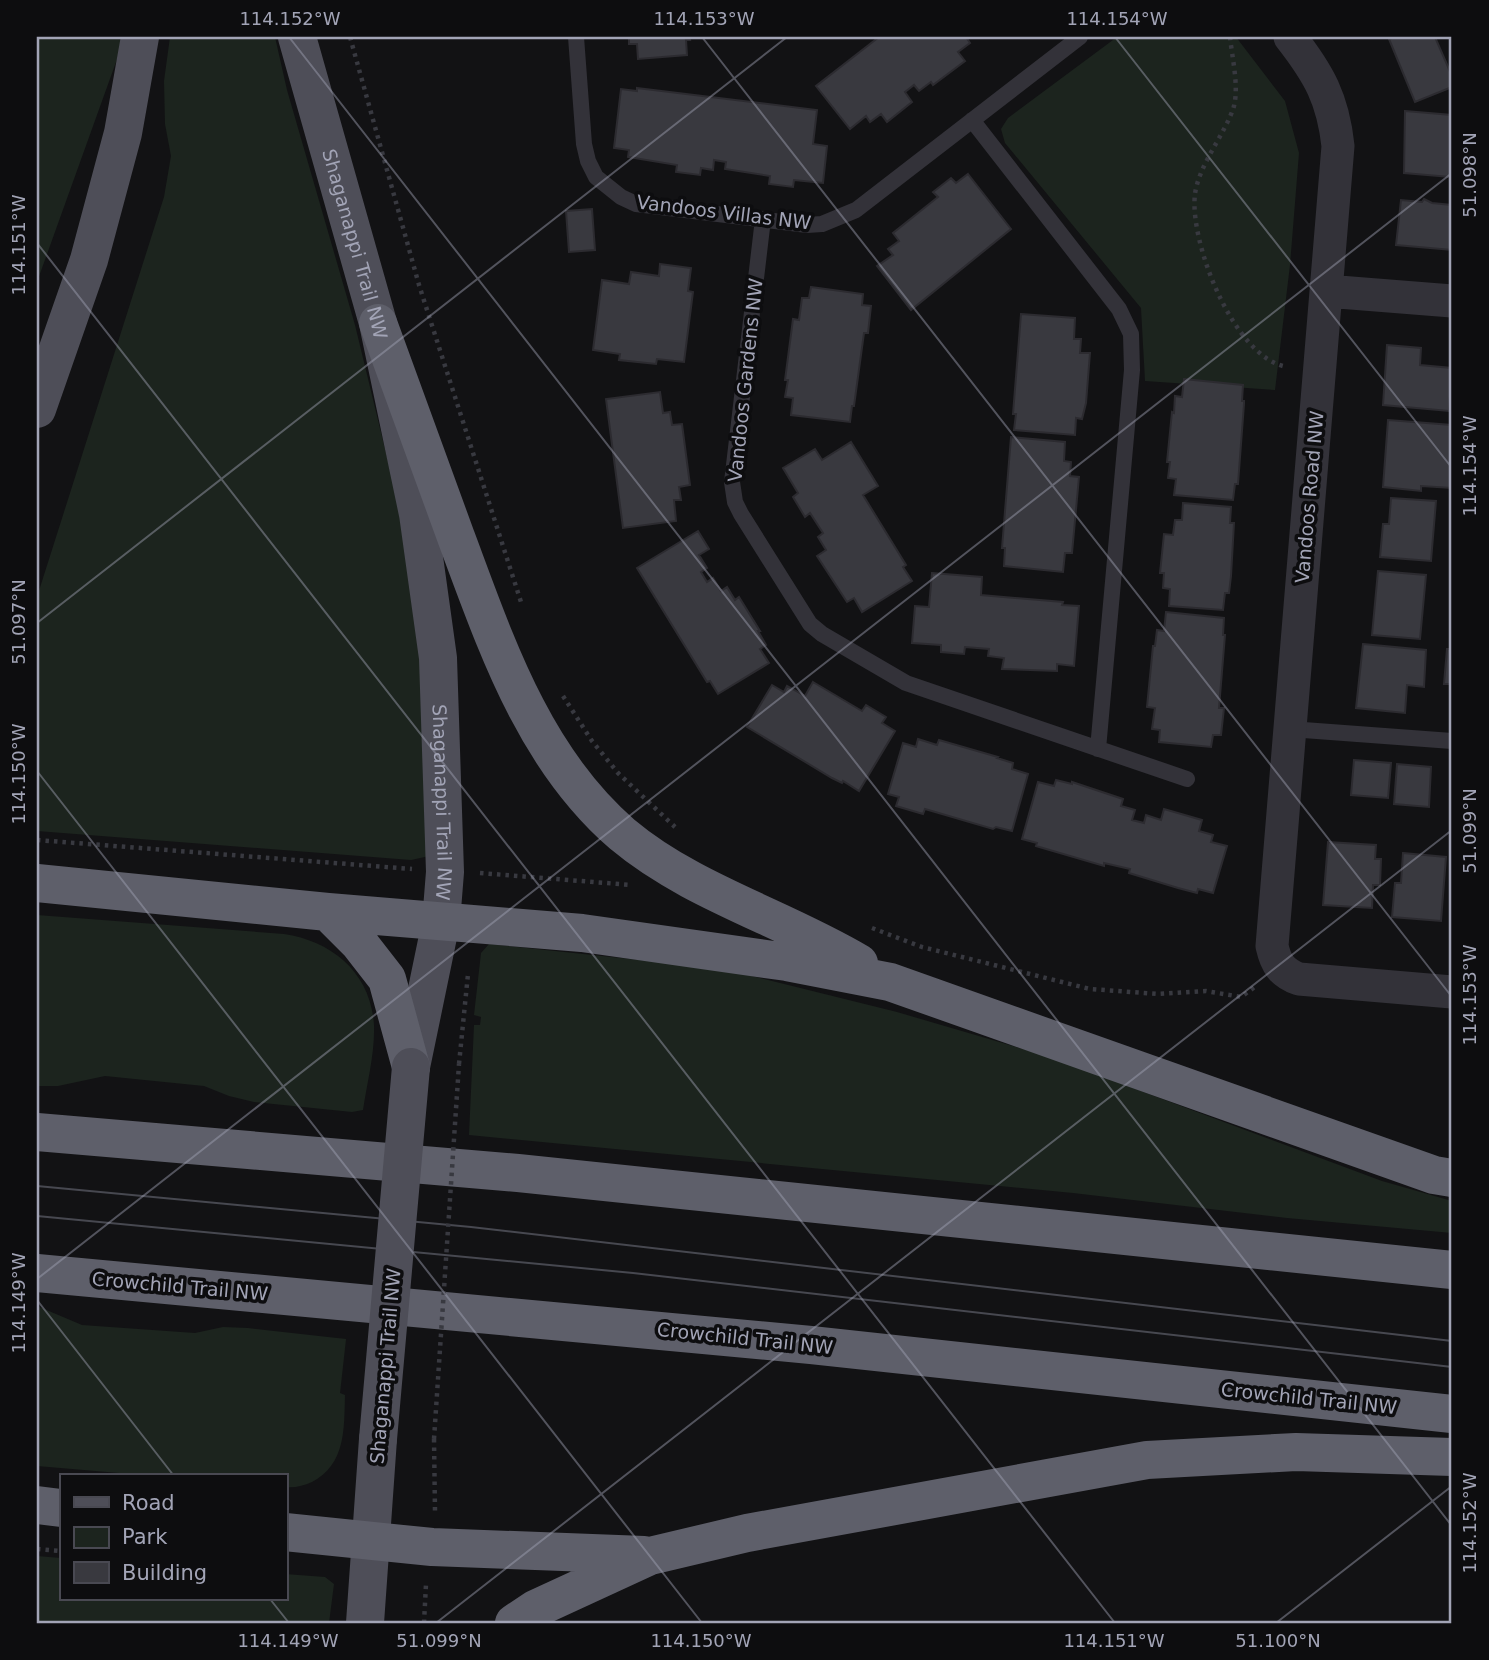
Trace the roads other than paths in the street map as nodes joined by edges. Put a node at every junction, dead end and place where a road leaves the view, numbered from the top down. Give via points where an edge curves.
1 (140, 37) edge
2 (296, 37) edge
3 (576, 37) edge
4 (1290, 37) edge
5 (1071, 39) edge
6 (972, 120) junction
7 (763, 219) junction
8 (1326, 291) junction
9 (1452, 302) edge
10 (377, 323) junction
11 (37, 409) edge
12 (1290, 729) junction
13 (1452, 741) edge
14 (1098, 749) junction
15 (1187, 779) dead end
16 (37, 883) edge
17 (328, 912) junction
18 (441, 922) junction
19 (890, 982) junction
20 (1452, 992) edge
21 (411, 1067) junction
22 (37, 1132) edge
23 (1452, 1178) edge
24 (1452, 1270) edge
25 (37, 1273) edge
26 (1452, 1413) edge
27 (1452, 1457) edge
28 (37, 1505) edge
29 (60, 1508) edge
30 (287, 1532) edge
31 (371, 1541) junction
32 (650, 1556) junction
33 (365, 1623) edge
34 (514, 1623) edge

1 - 11 main road via 123,133 89,260
2 - 10 main road, Shaganappi Trail NW
3 - 7 lane, Vandoos Villas NW via 584,144 596,177 636,204
4 - 8 street, Vandoos Road NW via 1322,82 1336,128
5 - 6 lane, Vandoos Villas NW
6 - 7 lane, Vandoos Villas NW via 838,219 807,225
6 - 14 lane via 1119,309 1131,334 1132,370
7 - 14 lane, Vandoos Gardens NW via 733,491 741,514 810,624 906,683
8 - 9 street
8 - 12 street, Vandoos Road NW
10 - 18 main road, Shaganappi Trail NW via 418,514 438,658 445,872
10 - 19 highway via 496,644 528,715 571,779 621,833 660,862
12 - 13 lane
12 - 20 street, Vandoos Road NW via 1272,946 1275,960 1287,975 1299,979
14 - 15 lane, Vandoos Gardens NW
16 - 17 highway
17 - 18 highway
17 - 21 highway via 387,979
18 - 19 highway via 582,933 787,962
18 - 21 main road, Shaganappi Trail NW
19 - 23 highway
21 - 31 main road, Shaganappi Trail NW, bridge
22 - 24 highway via 518,1173
25 - 26 highway, Crowchild Trail NW via 770,1340
27 - 32 highway via 1296,1452 1147,1460 747,1533
28 - 29 highway
30 - 31 highway
31 - 32 highway
31 - 33 main road, Shaganappi Trail NW
32 - 34 highway

